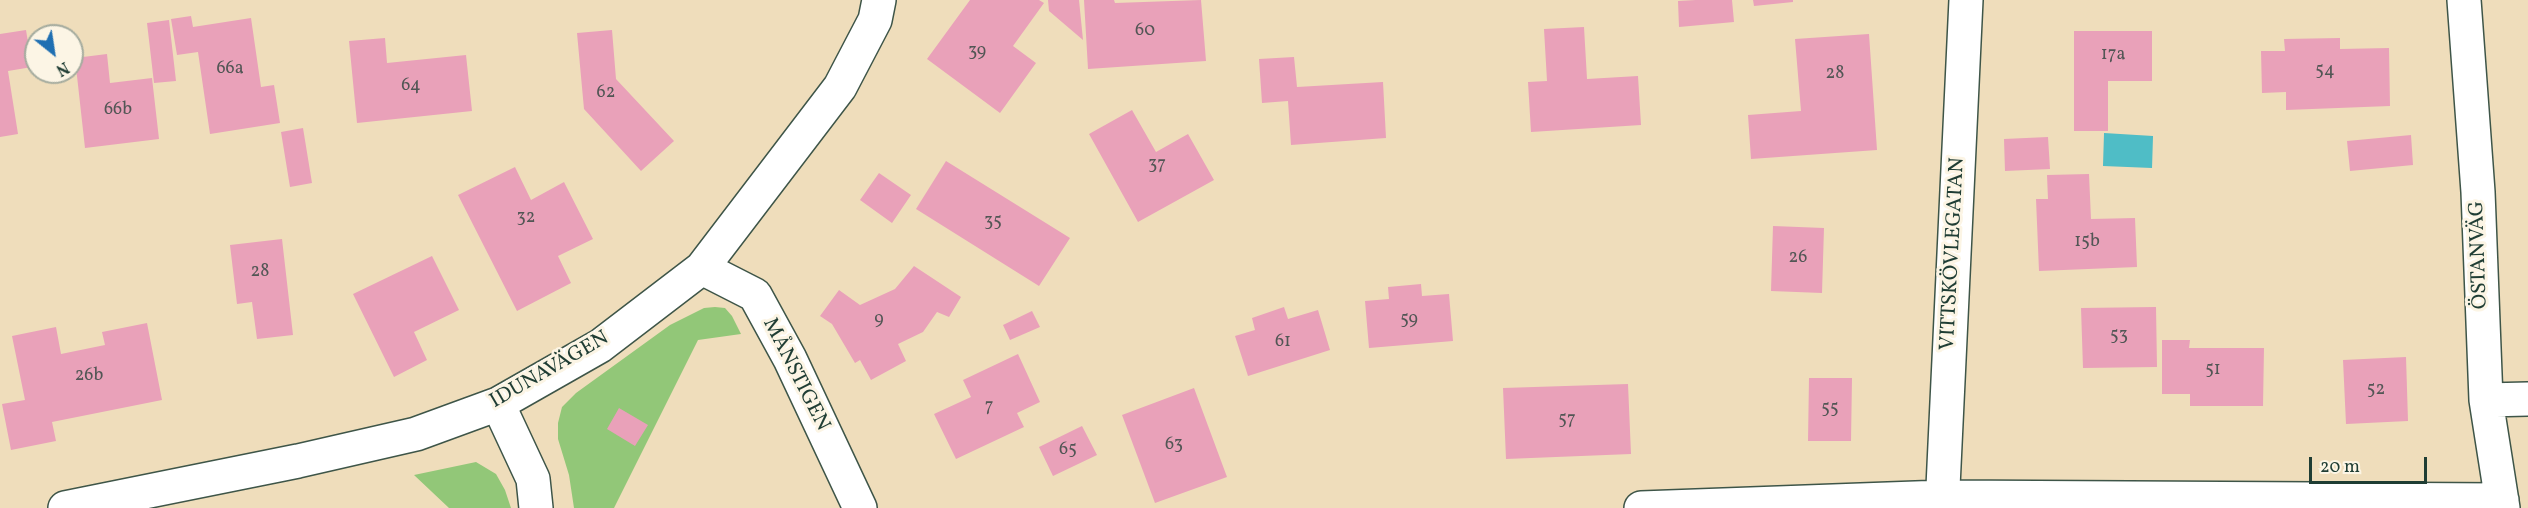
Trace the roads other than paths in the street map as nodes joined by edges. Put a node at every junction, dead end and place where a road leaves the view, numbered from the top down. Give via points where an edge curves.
1 (879, 0) edge
2 (1966, 0) edge
3 (2464, 0) edge
4 (702, 268) junction
5 (2528, 399) edge
6 (2486, 400) junction
7 (498, 404) junction
8 (1942, 503) edge
9 (2503, 504) edge
10 (64, 508) edge
11 (536, 508) edge
12 (860, 508) edge
13 (1641, 508) edge

1 - 4 street, IDUNAVÄGEN via 875,20 840,87
2 - 8 street, VITTSKÖVLEGATAN
3 - 6 street, ÖSTANVÄG via 2478,192
4 - 7 street, IDUNAVÄGEN via 600,345
4 - 12 street, MÅNSTIGEN via 754,295 790,359
5 - 6 street
6 - 9 street, ÖSTANVÄG
7 - 10 street, IDUNAVÄGEN via 416,434
7 - 11 street via 533,479
8 - 9 street via 2111,500
8 - 13 street

